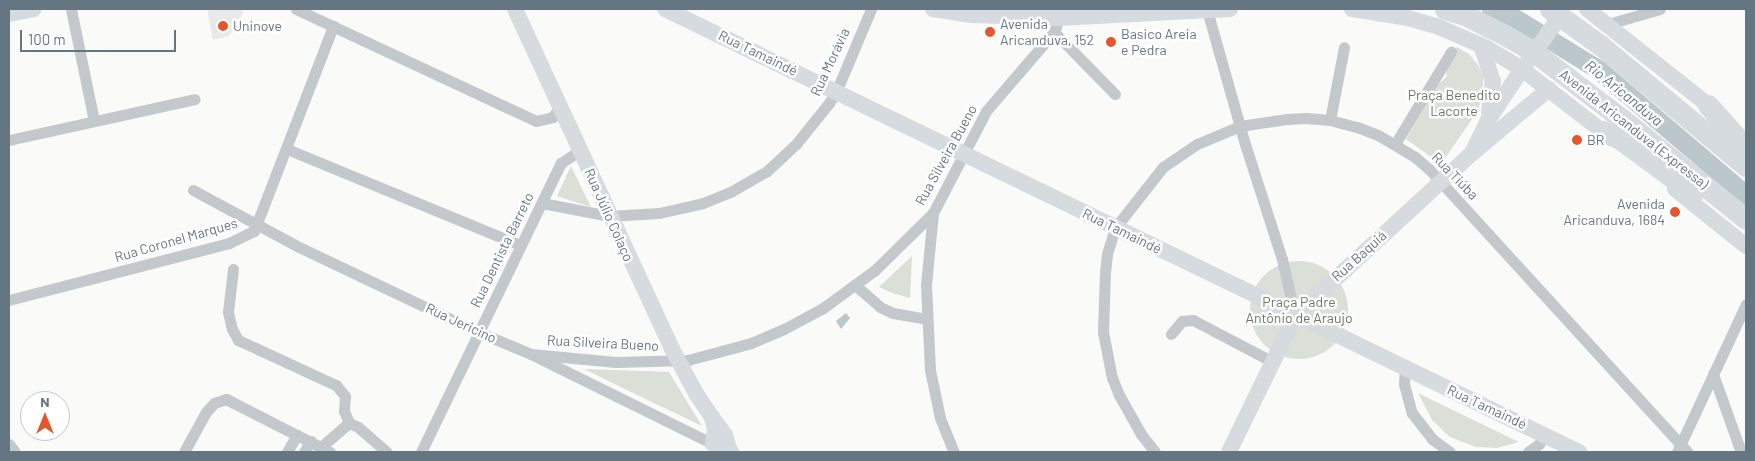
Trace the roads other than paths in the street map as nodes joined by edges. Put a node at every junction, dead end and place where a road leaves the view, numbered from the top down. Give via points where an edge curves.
1 (34, 9) edge
2 (71, 9) edge
3 (296, 9) edge
4 (515, 9) edge
5 (665, 9) edge
6 (871, 9) edge
7 (933, 9) edge
8 (1230, 9) edge
9 (1352, 9) edge
10 (1445, 9) edge
11 (1587, 9) edge
12 (1660, 9) edge
13 (1207, 10) junction
14 (9, 14) edge
15 (1556, 15) edge
16 (1608, 24) junction
17 (1056, 25) junction
18 (333, 26) junction
19 (1481, 46) junction
20 (1344, 47) dead end
21 (1451, 52) dead end
22 (1528, 52) junction
23 (1549, 89) junction
24 (836, 92) junction
25 (1115, 94) dead end
26 (196, 99) dead end
27 (1708, 105) junction
28 (560, 106) junction
29 (1330, 120) junction
30 (94, 122) junction
31 (1487, 122) junction
32 (1240, 126) junction
33 (1603, 131) junction
34 (1746, 135) edge
35 (9, 140) edge
36 (1395, 144) junction
37 (1746, 148) edge
38 (287, 149) junction
39 (580, 150) junction
40 (964, 152) junction
41 (1470, 155) junction
42 (1746, 166) edge
43 (1441, 182) junction
44 (193, 190) dead end
45 (542, 202) junction
46 (933, 213) junction
47 (609, 216) junction
48 (1746, 219) edge
49 (257, 225) junction
50 (1115, 228) junction
51 (1746, 228) edge
52 (520, 245) junction
53 (1746, 246) edge
54 (234, 268) dead end
55 (855, 286) junction
56 (9, 300) edge
57 (1746, 304) edge
58 (1295, 316) junction
59 (926, 318) junction
60 (478, 332) junction
61 (1171, 334) dead end
62 (531, 354) junction
63 (678, 361) junction
64 (1273, 362) junction
65 (1405, 369) junction
66 (1713, 374) junction
67 (712, 417) junction
68 (349, 423) junction
69 (297, 435) junction
70 (1545, 435) junction
71 (311, 441) junction
72 (9, 444) edge
73 (713, 444) junction
74 (326, 450) edge
75 (1681, 450) edge
76 (15, 452) edge
77 (184, 452) edge
78 (287, 452) edge
79 (304, 452) edge
80 (387, 452) edge
81 (420, 452) edge
82 (730, 452) edge
83 (954, 452) edge
84 (1155, 452) edge
85 (1228, 452) edge
86 (1450, 452) edge
87 (1528, 452) edge
88 (1579, 452) edge
89 (1742, 452) edge

1 - 14 street
2 - 30 street
3 - 18 street
4 - 28 street, Rua Júlio Colaço
5 - 24 street, Rua Tamaindé
6 - 24 street, Rua Morávia
7 - 17 street
8 - 13 street
9 - 19 street via 1408,18 1439,27
10 - 22 highway, Avenida Aricanduva (Expressa) via 1465,15
11 - 16 street
12 - 16 street
13 - 17 street
13 - 32 street
15 - 22 street, Rua Baquiá
15 - 42 highway
16 - 27 street
17 - 25 street
17 - 40 street, Rua Silveira Bueno via 986,111
18 - 28 street via 536,121 553,118
18 - 38 street, Rua Coronel Marques
19 - 22 street
19 - 31 street via 1493,81
20 - 29 street
21 - 36 street
22 - 23 street
22 - 31 street, Rua Baquiá
22 - 48 highway, Avenida Aricanduva (Expressa) via 1615,113
23 - 33 street
23 - 41 street, Rua Baquiá
24 - 40 street, Rua Tamaindé
24 - 47 street, Rua Morávia via 784,156 767,171 732,191 683,209
26 - 30 street
27 - 34 street
27 - 37 highway
28 - 39 street, Rua Júlio Colaço
29 - 32 street, Rua Tiúba via 1287,119
29 - 36 street, Rua Tiúba via 1357,127
30 - 35 street
31 - 41 street, Rua Baquiá
32 - 50 street, Rua Tiúba via 1197,144 1164,167
32 - 58 street via 1282,259
33 - 51 highway
33 - 53 street
36 - 43 street, Rua Tiúba via 1415,157
38 - 49 street, Rua Coronel Marques
38 - 52 street
39 - 45 street, Rua Dentista Barreto via 561,163
39 - 47 street, Rua Júlio Colaço
40 - 46 street, Rua Silveira Bueno
40 - 50 street, Rua Tamaindé
41 - 43 street, Rua Baquiá
43 - 58 street, Rua Baquiá
43 - 75 street, Rua Tiúba
44 - 49 street, Rua Jericino
45 - 47 street, Rua Morávia
45 - 52 street, Rua Dentista Barreto
46 - 55 street, Rua Silveira Bueno
46 - 59 street
47 - 63 street, Rua Júlio Colaço
49 - 56 street, Rua Coronel Marques via 254,231 229,243
49 - 60 street, Rua Jericino
50 - 58 street, Rua Tamaindé
50 - 84 street via 1107,254 1103,332 1112,378 1119,395
52 - 60 street, Rua Dentista Barreto
54 - 68 street via 228,312 238,340 336,385 345,396 344,411
55 - 59 street via 880,307 893,313
55 - 63 street, Rua Silveira Bueno via 784,329 716,353
57 - 66 street
58 - 64 street, Rua Baquiá
58 - 65 street, Rua Tamaindé
59 - 83 street via 934,393
60 - 62 street, Rua Jericino
60 - 81 street, Rua Dentista Barreto
61 - 64 street via 1182,321 1193,320
62 - 63 street, Rua Silveira Bueno via 616,362
62 - 73 street, Rua Jericino
63 - 67 street, Rua Júlio Colaço
64 - 85 street, Rua Baquiá
65 - 70 street, Rua Tamaindé
65 - 86 street via 1404,384 1412,413 1432,439
66 - 75 street
66 - 89 street
67 - 73 street, Rua Júlio Colaço via 715,429
67 - 82 street, Rua Júlio Colaço via 725,435
68 - 74 street
68 - 80 street
69 - 71 street
69 - 77 street via 230,400 220,400 206,412
69 - 78 street
70 - 87 street via 1540,444
70 - 88 street, Rua Tamaindé
71 - 74 street
71 - 79 street
72 - 76 street
73 - 82 street, Rua Jericino

